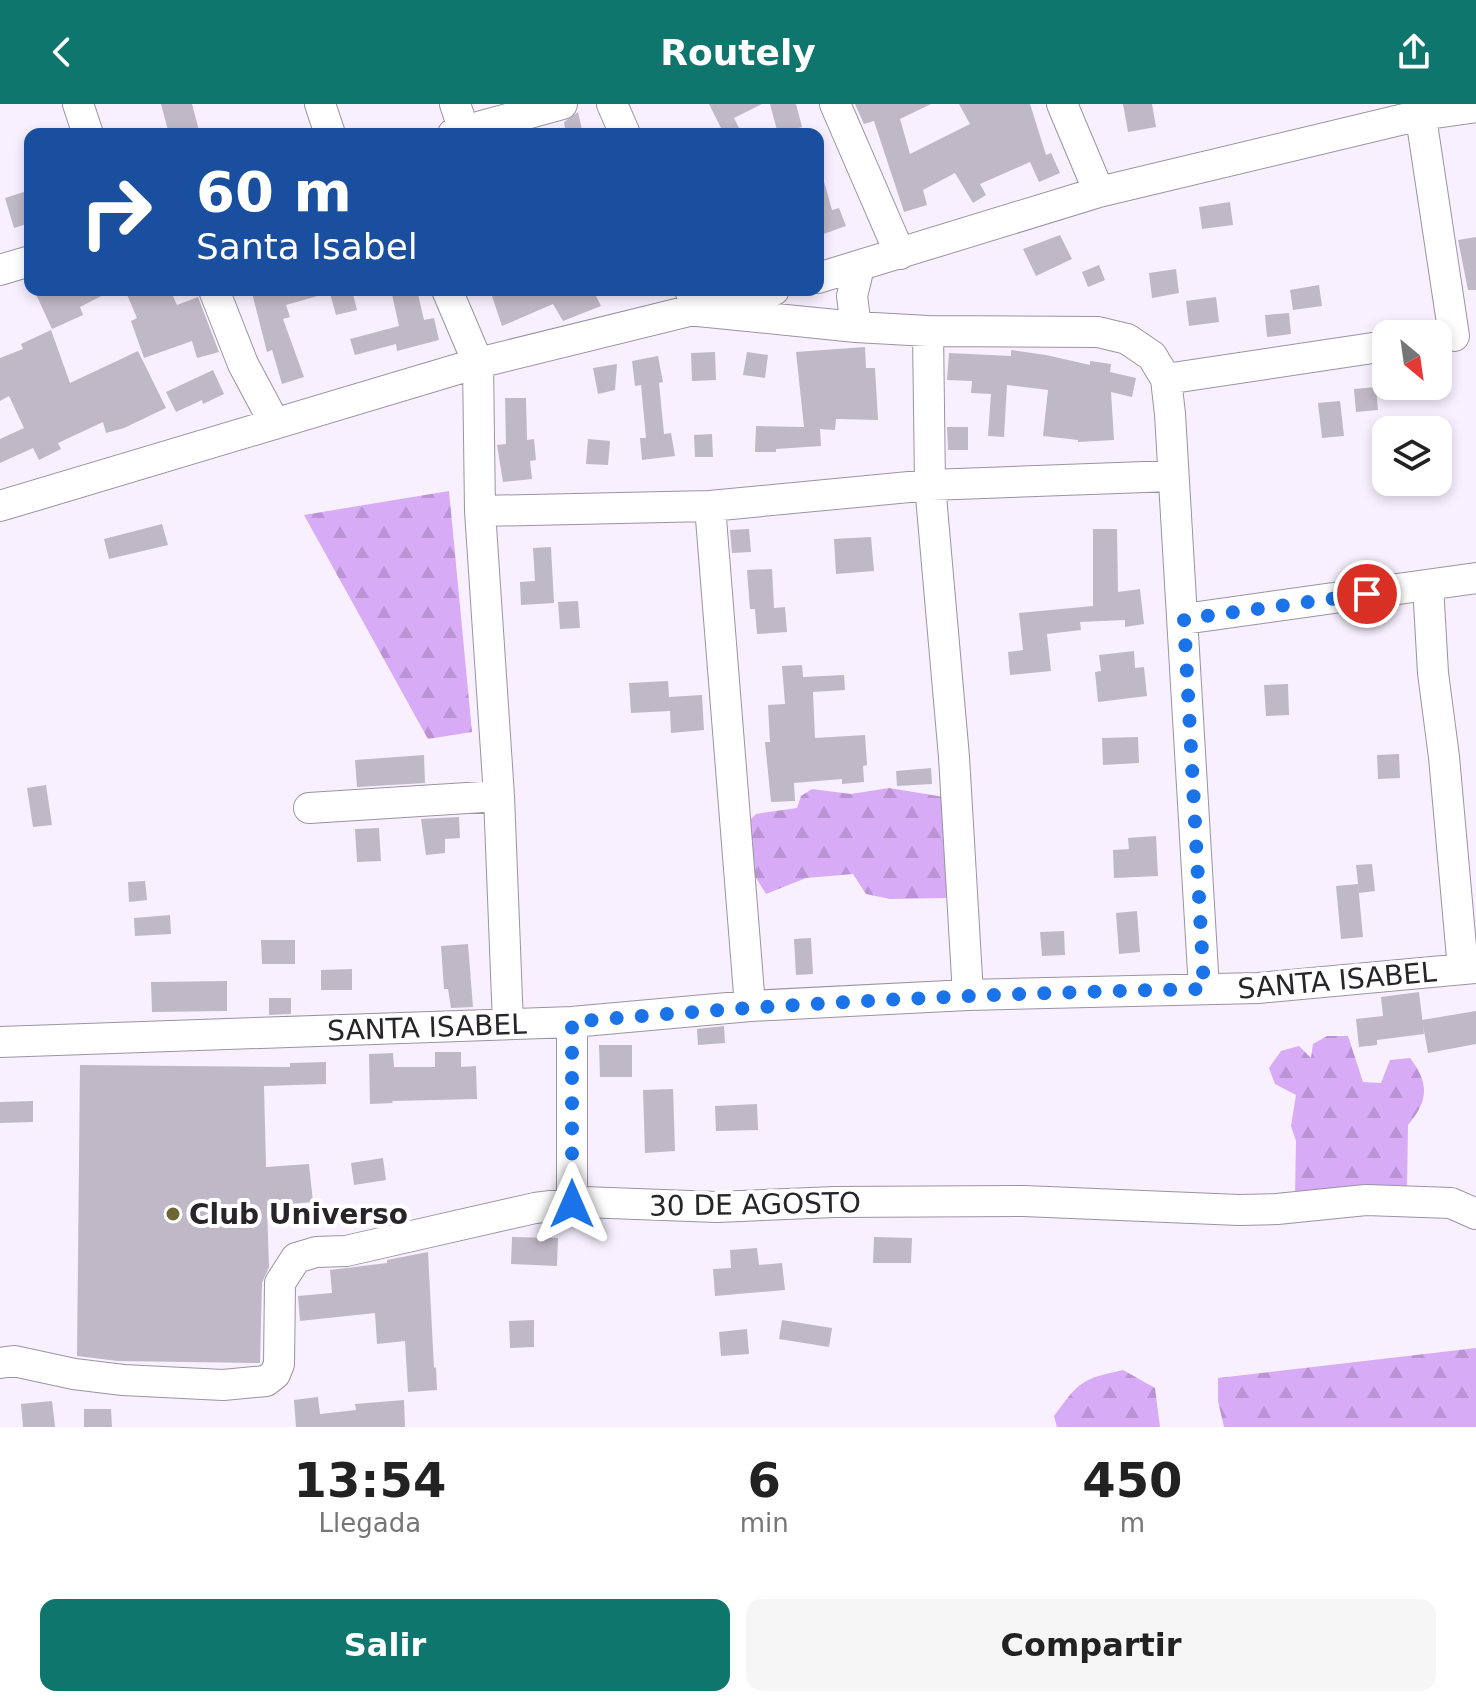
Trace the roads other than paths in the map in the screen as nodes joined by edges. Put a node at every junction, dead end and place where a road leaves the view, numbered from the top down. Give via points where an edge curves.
1 (78, 104) edge
2 (320, 104) edge
3 (562, 104) edge
4 (612, 104) edge
5 (835, 104) edge
6 (1062, 104) edge
7 (1476, 107) edge
8 (1420, 110) edge
9 (457, 123) edge
10 (86, 128) edge
11 (328, 128) edge
12 (622, 128) edge
13 (1099, 192) junction
14 (900, 254) junction
15 (24, 263) edge
16 (859, 267) junction
17 (0, 270) edge
18 (824, 276) edge
19 (216, 296) edge
20 (450, 296) edge
21 (726, 296) edge
22 (694, 300) edge
23 (856, 327) junction
24 (928, 331) junction
25 (1456, 336) edge
26 (1372, 348) edge
27 (478, 363) junction
28 (1166, 379) junction
29 (275, 424) junction
30 (1172, 476) junction
31 (930, 485) junction
32 (0, 506) edge
33 (710, 506) junction
34 (480, 511) junction
35 (1476, 578) edge
36 (1428, 585) junction
37 (1184, 619) junction
38 (499, 796) junction
39 (309, 808) dead end
40 (1469, 969) edge
41 (1204, 989) junction
42 (968, 995) junction
43 (750, 1006) junction
44 (572, 1022) junction
45 (508, 1024) junction
46 (0, 1042) edge
47 (572, 1204) junction
48 (1476, 1214) edge
49 (0, 1363) edge

1 - 10 street
2 - 11 street
3 - 9 street
4 - 12 street
5 - 14 street
6 - 13 street
7 - 8 street
8 - 13 street
8 - 25 street
13 - 14 street
14 - 16 street
15 - 17 street
16 - 18 street
16 - 23 street via 852,296
19 - 29 street via 243,364
20 - 27 street
21 - 22 street
22 - 23 street
22 - 27 street
23 - 24 street
24 - 28 street via 1098,332 1127,339 1152,356
24 - 31 street
26 - 28 street
27 - 29 street
27 - 34 street
28 - 30 street
29 - 32 street
30 - 31 street
30 - 37 street
31 - 33 street
31 - 42 street
33 - 34 street
33 - 43 street
34 - 38 street
35 - 36 street
36 - 37 street
36 - 40 street via 1433,673
37 - 41 street
38 - 39 street
38 - 45 street
40 - 41 street, SANTA ISABEL
41 - 42 street, SANTA ISABEL
42 - 43 street, SANTA ISABEL
43 - 44 street, SANTA ISABEL
44 - 45 street, SANTA ISABEL
44 - 47 street
45 - 46 street, SANTA ISABEL
47 - 48 street, 30 DE AGOSTO via 1024,1201 1239,1210 1366,1200 1451,1203
47 - 49 street, 30 DE AGOSTO via 296,1258 280,1283 279,1364 266,1381 223,1385 123,1380

